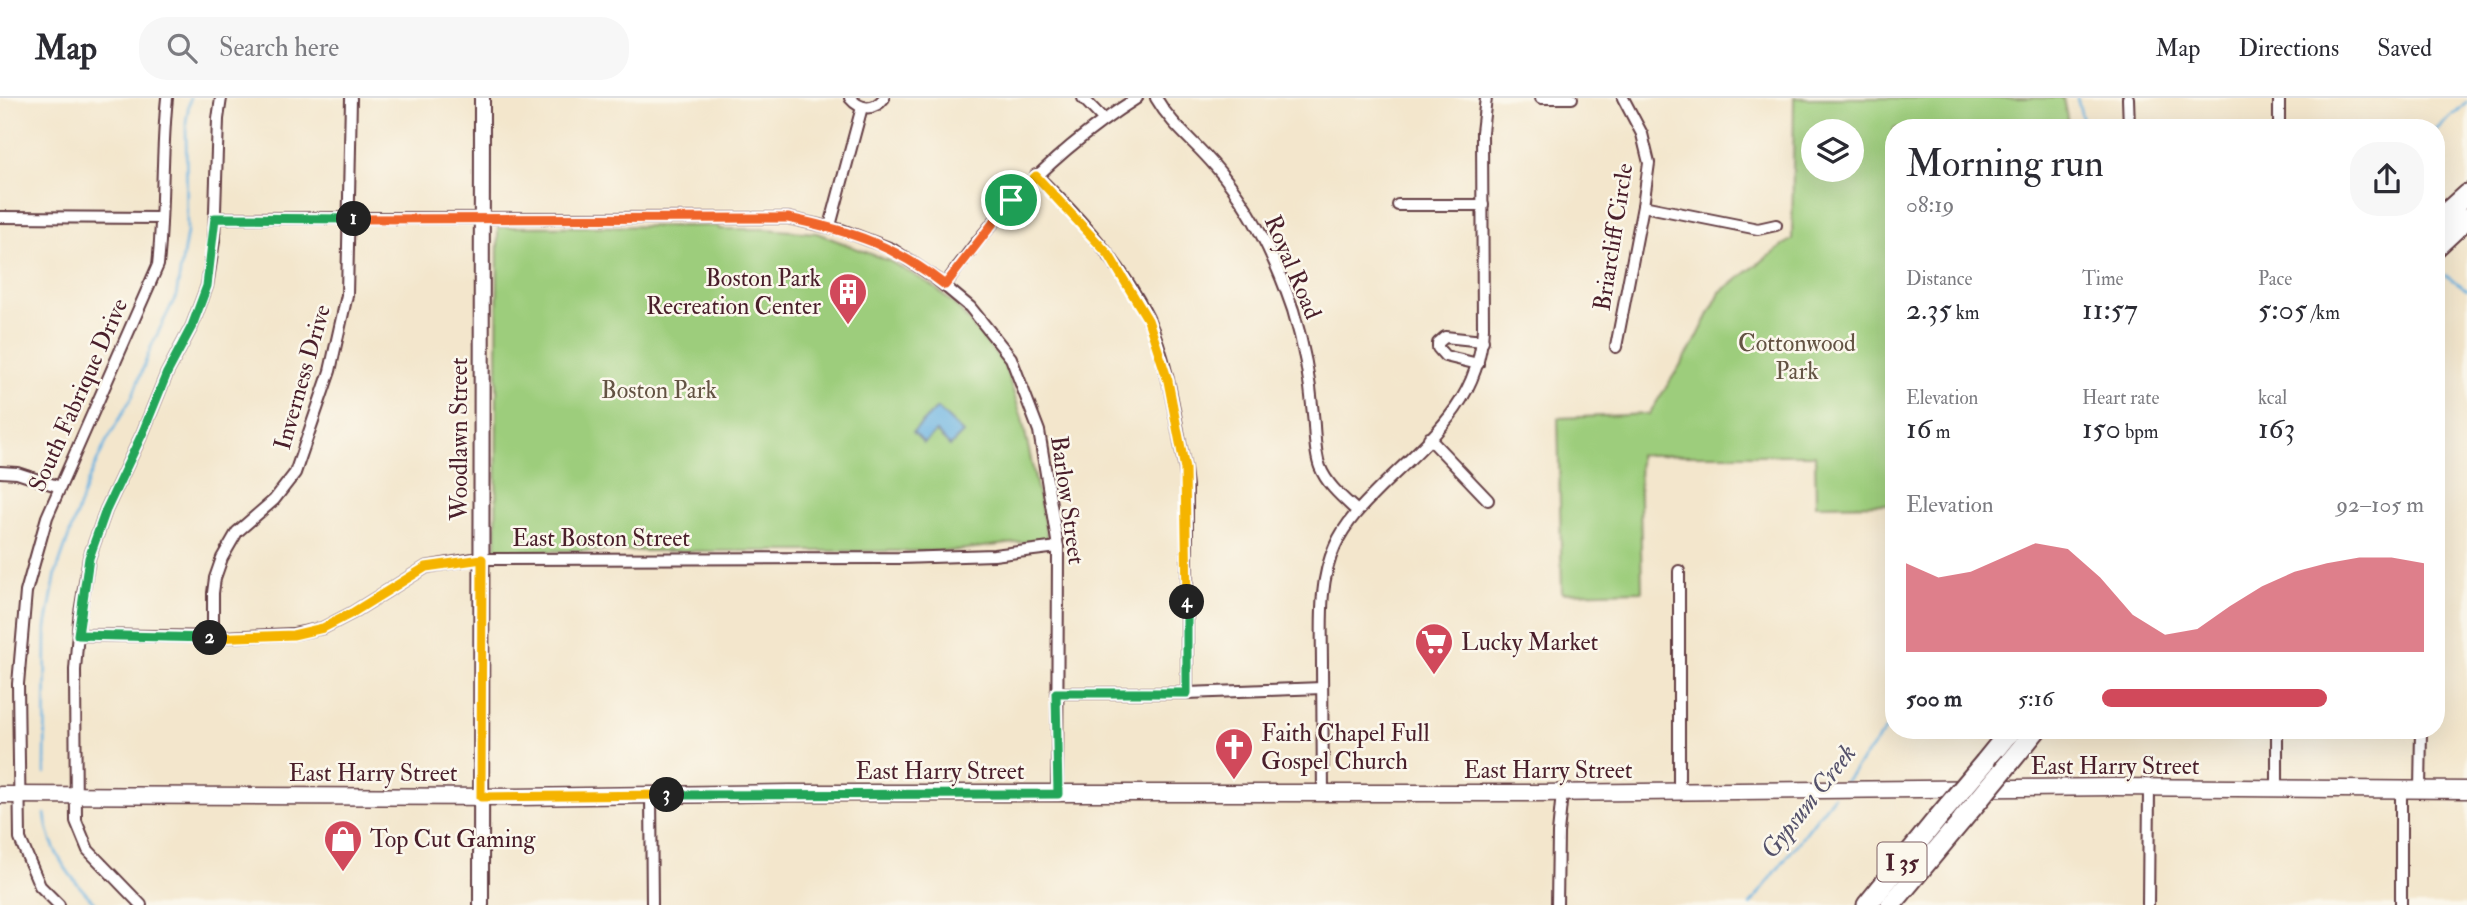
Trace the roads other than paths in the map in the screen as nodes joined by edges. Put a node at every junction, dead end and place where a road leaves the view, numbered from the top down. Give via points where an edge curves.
1 (167, 98) edge
2 (222, 98) edge
3 (351, 98) edge
4 (482, 98) edge
5 (850, 98) edge
6 (884, 98) edge
7 (1083, 98) edge
8 (1136, 98) edge
9 (1156, 98) edge
10 (1486, 98) edge
11 (1541, 98) edge
12 (1572, 98) edge
13 (1623, 98) edge
14 (2128, 98) edge
15 (2279, 98) edge
16 (862, 107) junction
17 (2129, 119) edge
18 (2279, 119) edge
19 (1104, 120) junction
20 (1036, 176) junction
21 (2467, 194) edge
22 (1398, 205) dead end
23 (1483, 205) junction
24 (1643, 206) junction
25 (2445, 214) edge
26 (0, 217) edge
27 (162, 218) junction
28 (215, 218) junction
29 (482, 218) junction
30 (2467, 218) edge
31 (351, 219) junction
32 (1776, 225) dead end
33 (830, 226) junction
34 (2445, 239) edge
35 (945, 285) junction
36 (1483, 341) junction
37 (1616, 347) dead end
38 (1478, 364) junction
39 (1429, 438) junction
40 (0, 472) edge
41 (60, 487) junction
42 (1488, 499) dead end
43 (1357, 511) junction
44 (1058, 547) junction
45 (482, 559) junction
46 (1679, 571) dead end
47 (78, 635) junction
48 (213, 638) junction
49 (1322, 688) junction
50 (1056, 693) junction
51 (1187, 693) junction
52 (2004, 739) edge
53 (2029, 739) edge
54 (2277, 739) edge
55 (2421, 739) edge
56 (2149, 788) junction
57 (2277, 789) junction
58 (2401, 790) junction
59 (2420, 790) junction
60 (2467, 790) edge
61 (1679, 792) junction
62 (1323, 793) junction
63 (1562, 793) junction
64 (0, 794) edge
65 (1058, 794) junction
66 (19, 795) junction
67 (76, 795) junction
68 (651, 795) junction
69 (481, 797) junction
70 (46, 900) edge
71 (59, 905) edge
72 (141, 905) edge
73 (481, 905) edge
74 (652, 905) edge
75 (1557, 905) edge
76 (1867, 905) edge
77 (1891, 905) edge
78 (2147, 905) edge
79 (2400, 905) edge

1 - 27 street, South Fabrique Drive
2 - 28 street
3 - 31 street, Inverness Drive
4 - 29 street, Woodlawn Street
5 - 16 street
6 - 16 street via 873,107
7 - 19 street
8 - 19 street
9 - 43 street, Royal Road via 1177,129 1230,185 1276,268 1301,343 1319,465 1331,486
10 - 23 street
11 - 12 street
13 - 24 street, Briarcliff Circle via 1646,148
14 - 17 street
15 - 18 street
16 - 33 street
19 - 20 street
20 - 35 street via 1011,200
20 - 51 street via 1123,274 1160,352 1187,486
21 - 25 highway
22 - 23 street
23 - 36 street
24 - 32 street via 1758,229
24 - 37 street, Briarcliff Circle
26 - 27 street
27 - 41 street, South Fabrique Drive via 158,265
28 - 31 street, Barlow Street
28 - 47 street via 207,286 106,510 89,558
29 - 31 street, Barlow Street
29 - 33 street, Barlow Street via 788,218
29 - 45 street, Woodlawn Street
30 - 34 highway
31 - 48 street, Inverness Drive via 347,295 309,436 295,473 237,531 222,558 214,585
33 - 35 street, Barlow Street via 892,249
35 - 44 street, Barlow Street via 970,307 1012,358 1039,431
36 - 38 street
36 - 38 street via 1445,337 1438,348 1445,356
38 - 39 street via 1461,402
39 - 42 street
39 - 43 street
40 - 41 street
41 - 66 street, South Fabrique Drive via 26,592 18,684
43 - 49 street via 1335,544 1326,571
44 - 45 street, East Boston Street via 912,558
44 - 50 street, Barlow Street
45 - 48 street, East Boston Street via 426,567 323,628 293,635
45 - 69 street, Woodlawn Street
46 - 61 street
47 - 48 street, East Boston Street
47 - 67 street
49 - 51 street
49 - 62 street
50 - 51 street
50 - 65 street, Barlow Street
52 - 76 highway, I 35, bridge
53 - 77 highway, I 35, bridge
54 - 57 street
55 - 59 street
56 - 57 main road, East Harry Street
56 - 61 main road, East Harry Street
56 - 78 street
57 - 58 main road, East Harry Street
58 - 59 main road, East Harry Street
58 - 79 street
59 - 60 main road, East Harry Street
61 - 63 main road, East Harry Street
62 - 63 main road, East Harry Street
62 - 65 main road, East Harry Street
63 - 75 street
64 - 66 main road, East Harry Street
65 - 68 main road, East Harry Street
66 - 67 main road, East Harry Street
66 - 70 street, South Fabrique Drive via 20,839
67 - 69 main road, East Harry Street
67 - 72 street via 76,821 88,850
68 - 69 main road, East Harry Street
68 - 74 street
69 - 73 street, Woodlawn Street
70 - 71 street, South Fabrique Drive

